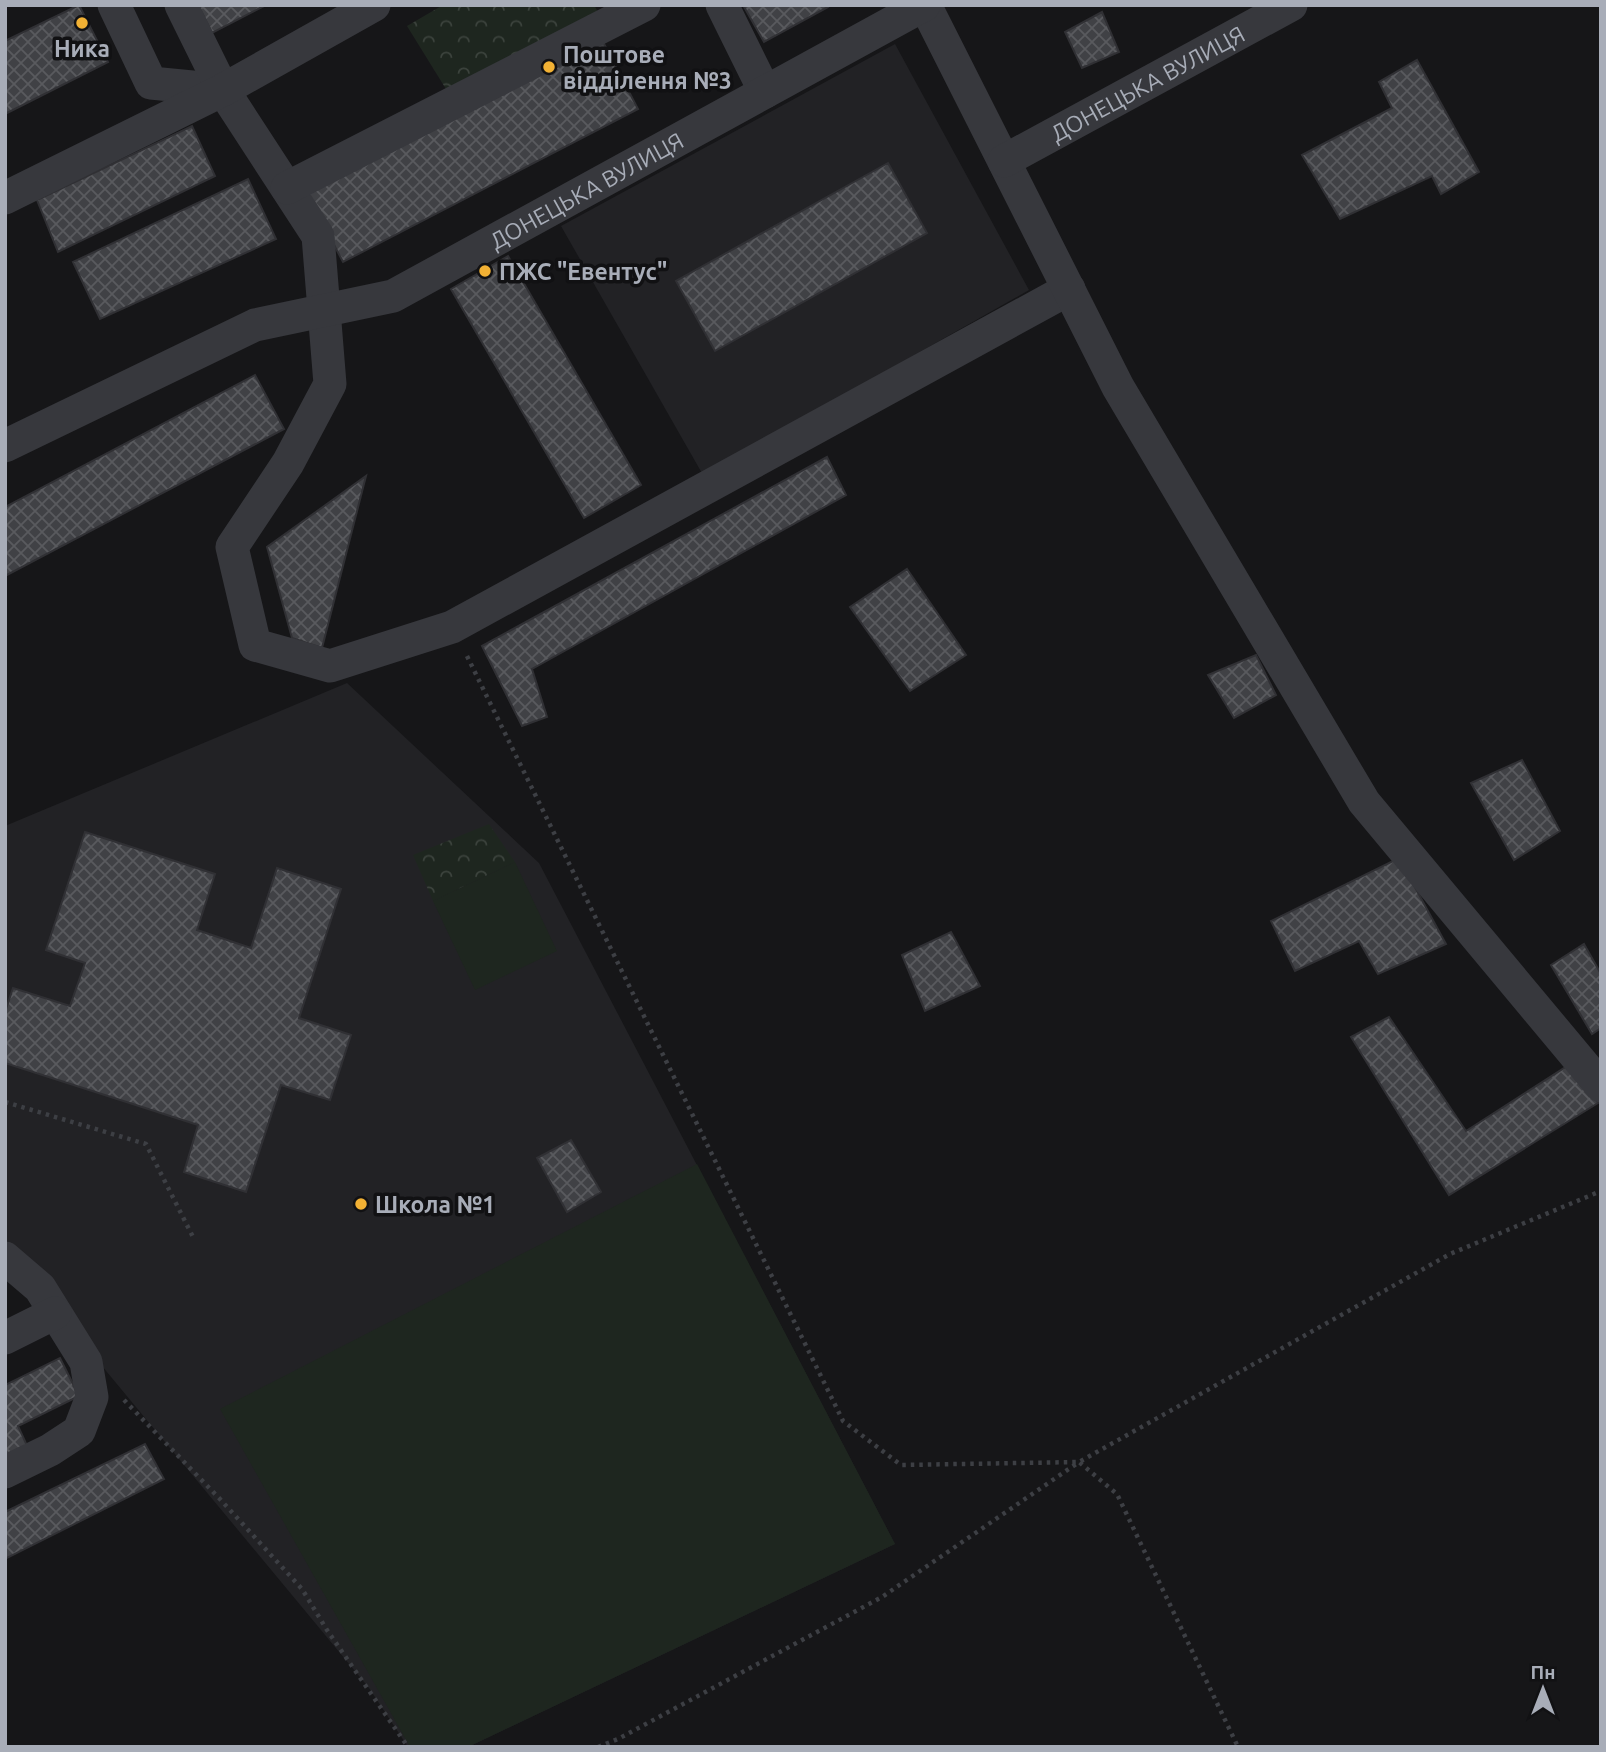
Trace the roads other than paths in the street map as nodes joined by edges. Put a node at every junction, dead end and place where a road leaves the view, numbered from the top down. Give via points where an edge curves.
1 (114, 5) edge
2 (181, 5) edge
3 (374, 5) edge
4 (644, 5) edge
5 (722, 5) edge
6 (925, 5) edge
7 (1291, 5) edge
8 (223, 90) junction
9 (765, 92) junction
10 (1004, 161) junction
11 (287, 188) junction
12 (5, 198) edge
13 (1069, 289) junction
14 (324, 310) junction
15 (5, 446) edge
16 (1601, 1086) edge
17 (5, 1258) edge
18 (55, 1313) junction
19 (5, 1338) edge
20 (5, 1472) edge

1 - 8 street via 151,83
2 - 8 street
3 - 8 street
4 - 11 street
5 - 9 street
6 - 9 street, ДОНЕЦЬКА ВУЛИЦЯ
6 - 10 street
7 - 10 street, ДОНЕЦЬКА ВУЛИЦЯ
8 - 11 street
8 - 12 street
9 - 14 street, ДОНЕЦЬКА ВУЛИЦЯ via 393,296
10 - 13 street
11 - 14 street via 318,236
13 - 14 street via 452,626 330,666 255,645 232,547 288,463 330,384
13 - 16 street via 1118,387 1364,802
14 - 15 street, ДОНЕЦЬКА ВУЛИЦЯ via 255,325
17 - 18 street via 40,1288
18 - 19 street
18 - 20 street via 86,1362 92,1397 79,1431

